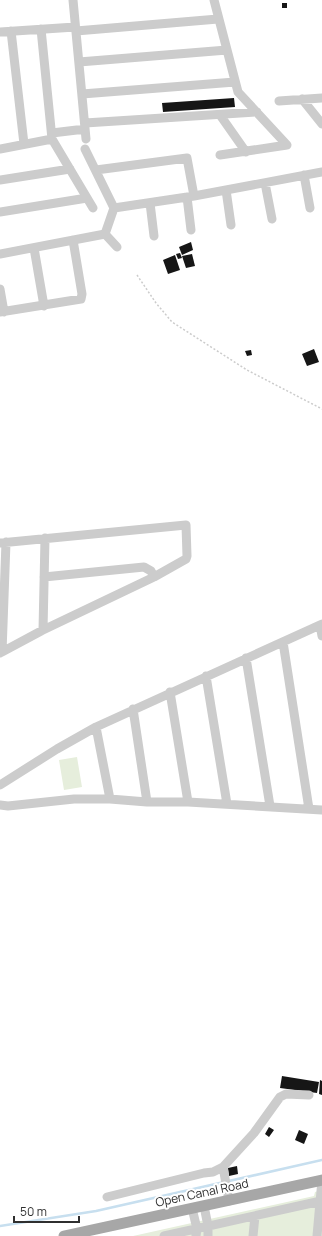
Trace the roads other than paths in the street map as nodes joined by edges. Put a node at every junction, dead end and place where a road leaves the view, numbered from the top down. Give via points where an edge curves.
1 (73, 0) edge
2 (214, 0) edge
3 (218, 19) junction
4 (41, 29) junction
5 (76, 29) junction
6 (11, 31) junction
7 (0, 32) edge
8 (226, 50) junction
9 (79, 62) junction
10 (235, 82) junction
11 (82, 94) junction
12 (322, 98) edge
13 (302, 100) junction
14 (279, 101) dead end
15 (257, 112) junction
16 (220, 115) junction
17 (322, 124) edge
18 (85, 126) junction
19 (52, 136) junction
20 (86, 139) dead end
21 (24, 144) junction
22 (0, 149) edge
23 (85, 149) dead end
24 (246, 152) junction
25 (220, 155) dead end
26 (70, 169) junction
27 (96, 170) junction
28 (322, 172) edge
29 (304, 175) junction
30 (0, 180) edge
31 (265, 183) junction
32 (226, 190) junction
33 (191, 197) junction
34 (87, 198) junction
35 (150, 203) junction
36 (93, 208) dead end
37 (114, 208) junction
38 (310, 208) dead end
39 (0, 212) edge
40 (272, 219) dead end
41 (231, 225) dead end
42 (191, 230) dead end
43 (105, 234) junction
44 (154, 236) dead end
45 (73, 240) junction
46 (117, 247) dead end
47 (34, 248) junction
48 (0, 254) edge
49 (0, 289) edge
50 (44, 306) junction
51 (2, 312) edge
52 (45, 538) junction
53 (3, 542) edge
54 (44, 577) junction
55 (154, 577) junction
56 (321, 624) edge
57 (43, 630) junction
58 (322, 636) edge
59 (283, 642) junction
60 (1, 652) edge
61 (246, 658) junction
62 (206, 676) junction
63 (170, 692) junction
64 (133, 709) junction
65 (96, 727) junction
66 (0, 785) edge
67 (110, 799) junction
68 (148, 802) junction
69 (188, 802) junction
70 (228, 804) junction
71 (0, 805) edge
72 (270, 806) junction
73 (309, 809) junction
74 (322, 810) edge
75 (310, 1095) dead end
76 (223, 1167) junction
77 (322, 1180) edge
78 (107, 1197) dead end
79 (229, 1200) junction
80 (321, 1201) junction
81 (204, 1206) junction
82 (192, 1208) junction
83 (254, 1216) junction
84 (208, 1226) junction
85 (197, 1232) edge
86 (64, 1236) edge
87 (164, 1236) edge
88 (208, 1236) edge
89 (253, 1236) edge
90 (317, 1236) edge

1 - 5 street
2 - 3 street
3 - 5 street
3 - 8 street
4 - 5 street
4 - 6 street
4 - 19 street
5 - 9 street
6 - 7 street
6 - 21 street
8 - 9 street
8 - 10 street
9 - 11 street
10 - 11 street
10 - 15 street via 238,92
11 - 18 street
12 - 13 street
13 - 14 street
13 - 17 street
15 - 16 street
15 - 24 street via 287,145
16 - 18 street
16 - 24 street
18 - 19 street
18 - 20 street
19 - 21 street
19 - 26 street
21 - 22 street
23 - 27 street
24 - 25 street
26 - 30 street
26 - 34 street
27 - 33 street via 187,158
27 - 37 street
28 - 29 street
29 - 31 street
29 - 38 street
31 - 32 street
31 - 40 street
32 - 33 street
32 - 41 street
33 - 35 street
33 - 42 street
34 - 36 street
34 - 39 street
35 - 37 street
35 - 44 street
37 - 43 street
43 - 45 street
43 - 46 street
45 - 47 street
45 - 50 street via 83,297 79,300
47 - 48 street
47 - 50 street
49 - 51 street
50 - 51 street
52 - 53 street
52 - 54 street
52 - 55 street via 186,525 186,559
53 - 60 street
54 - 55 street via 144,567 151,571
54 - 57 street
55 - 57 street
56 - 58 street
56 - 59 street
57 - 60 street
59 - 61 street
59 - 73 street
61 - 62 street
61 - 72 street
62 - 63 street
62 - 70 street
63 - 64 street
63 - 69 street
64 - 65 street
64 - 68 street
65 - 66 street
65 - 67 street
67 - 68 street
67 - 71 street
68 - 69 street
69 - 70 street
70 - 72 street
72 - 73 street
73 - 74 street
75 - 76 street via 286,1094 280,1097 254,1133
76 - 78 street via 213,1172
76 - 79 street
77 - 79 main road, Open Canal Road
77 - 80 street
79 - 81 main road, Open Canal Road
80 - 83 street
80 - 90 street
81 - 82 main road, Open Canal Road
81 - 84 street
82 - 85 street
82 - 86 main road, Open Canal Road
83 - 84 street
83 - 89 street
84 - 85 street
84 - 88 street
85 - 87 street

